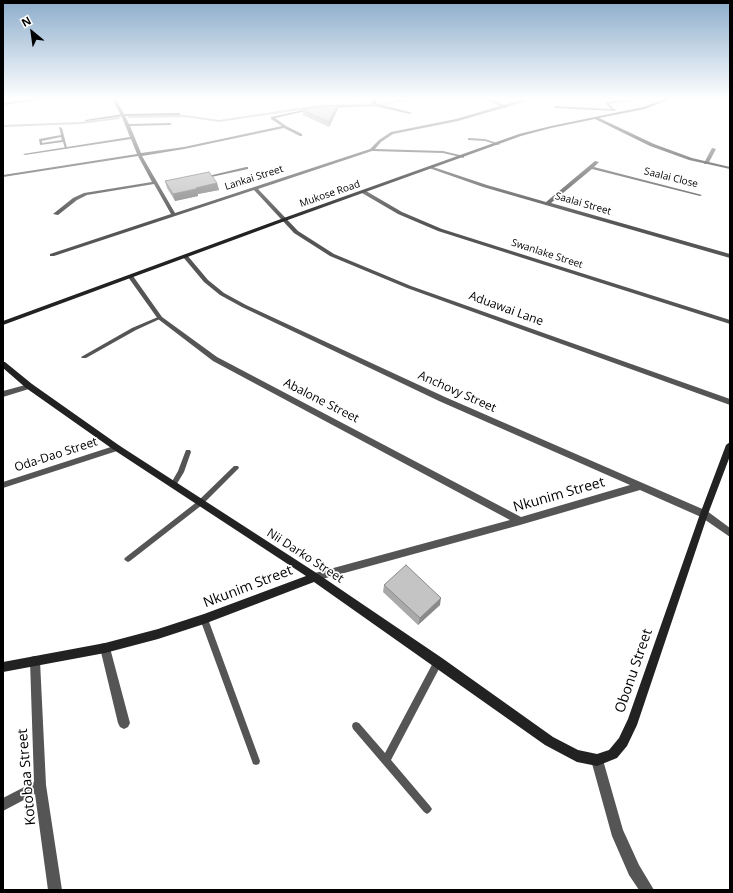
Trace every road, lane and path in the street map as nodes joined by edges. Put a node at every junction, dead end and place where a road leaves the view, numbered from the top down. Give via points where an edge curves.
1 (40, 141) edge
2 (64, 141) joint
3 (114, 141) edge
4 (133, 141) edge
5 (218, 141) edge
6 (381, 141) edge
7 (487, 141) edge
8 (507, 141) edge
9 (643, 141) edge
10 (498, 144) junction
11 (66, 148) junction
12 (714, 149) dead end
13 (372, 150) junction
14 (25, 154) dead end
15 (139, 154) junction
16 (462, 157) junction
17 (597, 162) dead end
18 (706, 163) junction
19 (590, 167) junction
20 (246, 168) dead end
21 (431, 168) junction
22 (730, 168) edge
23 (3, 176) edge
24 (194, 179) edge
25 (155, 185) junction
26 (164, 186) edge
27 (254, 188) junction
28 (364, 192) junction
29 (700, 195) dead end
30 (548, 203) junction
31 (56, 214) dead end
32 (173, 214) junction
33 (283, 220) junction
34 (52, 255) dead end
35 (185, 256) junction
36 (730, 256) edge
37 (130, 277) junction
38 (160, 318) junction
39 (730, 322) edge
40 (3, 323) edge
41 (84, 357) dead end
42 (3, 364) edge
43 (29, 386) junction
44 (3, 394) edge
45 (730, 402) edge
46 (730, 446) edge
47 (117, 448) junction
48 (188, 452) dead end
49 (236, 468) dead end
50 (3, 485) edge
51 (173, 485) junction
52 (640, 486) junction
53 (200, 503) junction
54 (704, 514) junction
55 (520, 521) junction
56 (730, 533) edge
57 (128, 559) dead end
58 (315, 577) junction
59 (204, 619) junction
60 (105, 648) junction
61 (35, 661) junction
62 (438, 662) junction
63 (3, 667) edge
64 (124, 723) dead end
65 (356, 726) dead end
66 (597, 760) junction
67 (256, 761) dead end
68 (386, 761) junction
69 (40, 785) junction
70 (3, 805) edge
71 (427, 809) dead end
72 (55, 890) edge
73 (647, 890) edge

1 - 2 lane via 41,144
2 - 11 lane
3 - 11 street
4 - 15 street
5 - 15 street
6 - 13 street, Lankai Street
7 - 10 lane
8 - 10 street, Mukose Road
9 - 18 street
10 - 16 street, Mukose Road
11 - 14 street
12 - 18 street
13 - 16 street via 443,152
13 - 27 street, Lankai Street
15 - 23 street
15 - 25 street
16 - 21 street, Mukose Road
17 - 19 street
18 - 22 street
19 - 29 street, Saalai Close
19 - 30 street
20 - 24 street
21 - 28 street, Mukose Road
21 - 30 street, Saalai Street
25 - 26 street
25 - 31 street via 86,194
25 - 32 street
27 - 32 street, Lankai Street
27 - 33 street, Aduawai Lane
28 - 33 street, Mukose Road
28 - 39 street, Swanlake Street via 440,230
30 - 36 street, Saalai Street
32 - 34 street, Lankai Street
33 - 35 street, Mukose Road
33 - 45 street, Aduawai Lane via 306,239 332,255 395,281
35 - 37 street, Mukose Road
35 - 52 street, Anchovy Street via 206,280 238,304 442,399
37 - 38 street, Abalone Street
37 - 40 street, Mukose Road
38 - 41 lane via 134,328
38 - 55 street, Abalone Street via 182,336 236,370
42 - 43 street, Nii Darko Street
43 - 44 street
43 - 47 street, Nii Darko Street
46 - 54 street, Obonu Street
47 - 50 street, Oda-Dao Street
47 - 51 street, Nii Darko Street
48 - 51 lane
49 - 53 lane
51 - 53 street, Nii Darko Street
52 - 54 street, Anchovy Street
52 - 55 street, Nkunim Street
53 - 57 lane
53 - 58 street, Nii Darko Street
54 - 56 street, Anchovy Street
54 - 66 street, Obonu Street via 633,721 623,742 613,754
55 - 58 street, Nkunim Street
58 - 59 street, Nkunim Street
58 - 62 street, Nii Darko Street
59 - 60 street, Nkunim Street
59 - 67 lane
60 - 61 street, Nkunim Street
60 - 64 street
61 - 63 street, Nkunim Street
61 - 69 street, Kotobaa Street
62 - 66 street, Nii Darko Street via 549,741 577,756
62 - 68 lane
65 - 68 lane
66 - 73 street via 617,831 634,870
68 - 71 lane
69 - 70 street
69 - 72 street, Kotobaa Street

